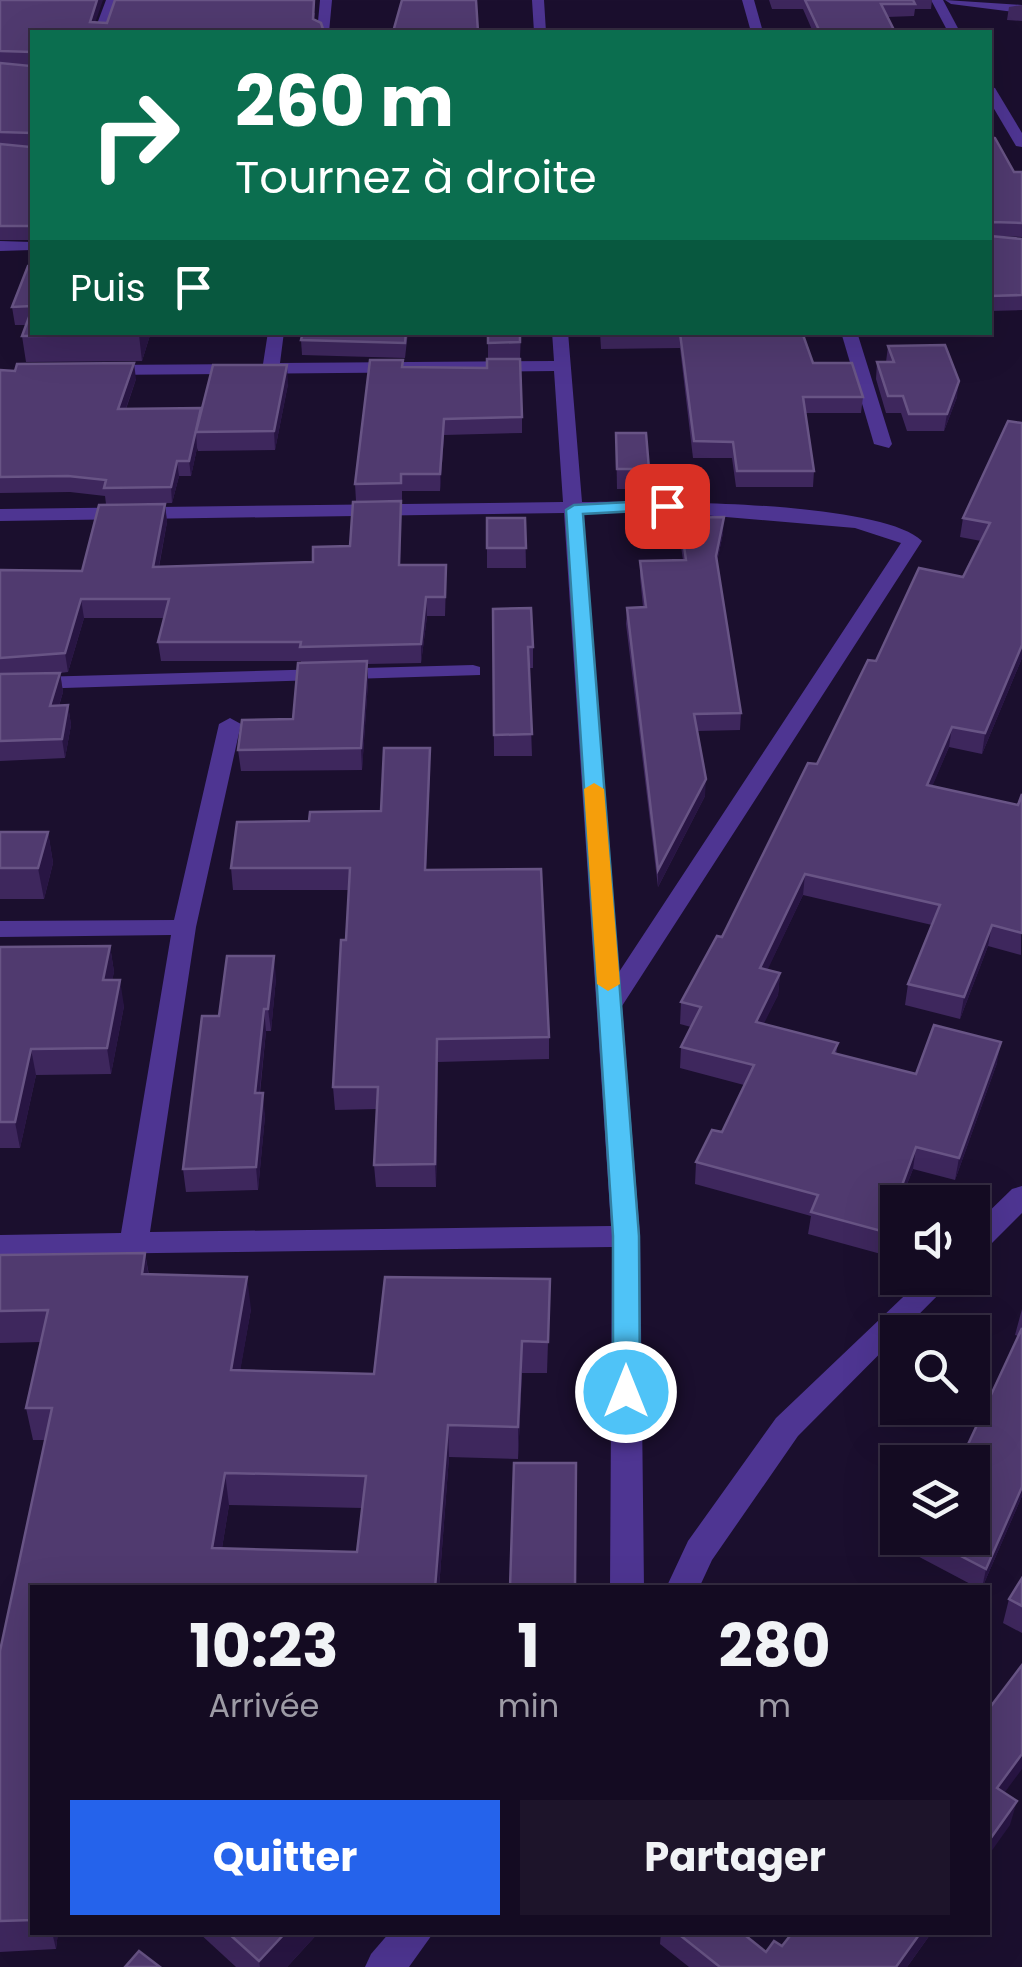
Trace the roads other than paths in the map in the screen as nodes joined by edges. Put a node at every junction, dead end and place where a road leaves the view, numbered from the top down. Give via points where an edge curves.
1 (112, 0) edge
2 (326, 0) edge
3 (538, 0) edge
4 (748, 0) edge
5 (937, 0) edge
6 (952, 0) edge
7 (1017, 5) edge
8 (101, 30) edge
9 (323, 30) edge
10 (540, 30) edge
11 (756, 30) edge
12 (953, 30) edge
13 (992, 95) edge
14 (1016, 143) edge
15 (30, 246) edge
16 (5, 250) edge
17 (276, 335) edge
18 (560, 335) edge
19 (850, 335) edge
20 (564, 366) junction
21 (271, 368) junction
22 (77, 370) edge
23 (883, 444) dead end
24 (574, 510) junction
25 (0, 515) edge
26 (473, 671) dead end
27 (0, 684) edge
28 (230, 724) dead end
29 (184, 927) junction
30 (0, 929) edge
31 (610, 1005) junction
32 (1022, 1196) edge
33 (990, 1228) edge
34 (626, 1236) junction
35 (134, 1243) junction
36 (0, 1245) edge
37 (923, 1295) edge
38 (627, 1585) edge
39 (683, 1585) edge
40 (413, 1935) edge
41 (384, 1967) edge

1 - 8 street
2 - 9 street
3 - 10 street
4 - 11 street
5 - 12 street
6 - 7 street
13 - 14 street
15 - 16 street
17 - 21 street
18 - 20 street
19 - 23 street
20 - 21 street
20 - 24 street
21 - 22 street
24 - 25 street
24 - 31 street
24 - 31 street via 733,509 855,522 912,541
26 - 27 street
28 - 29 street
29 - 30 street
29 - 35 street
31 - 34 street
32 - 33 street
34 - 35 street
34 - 38 street
35 - 36 street
37 - 39 street via 787,1427
40 - 41 street

